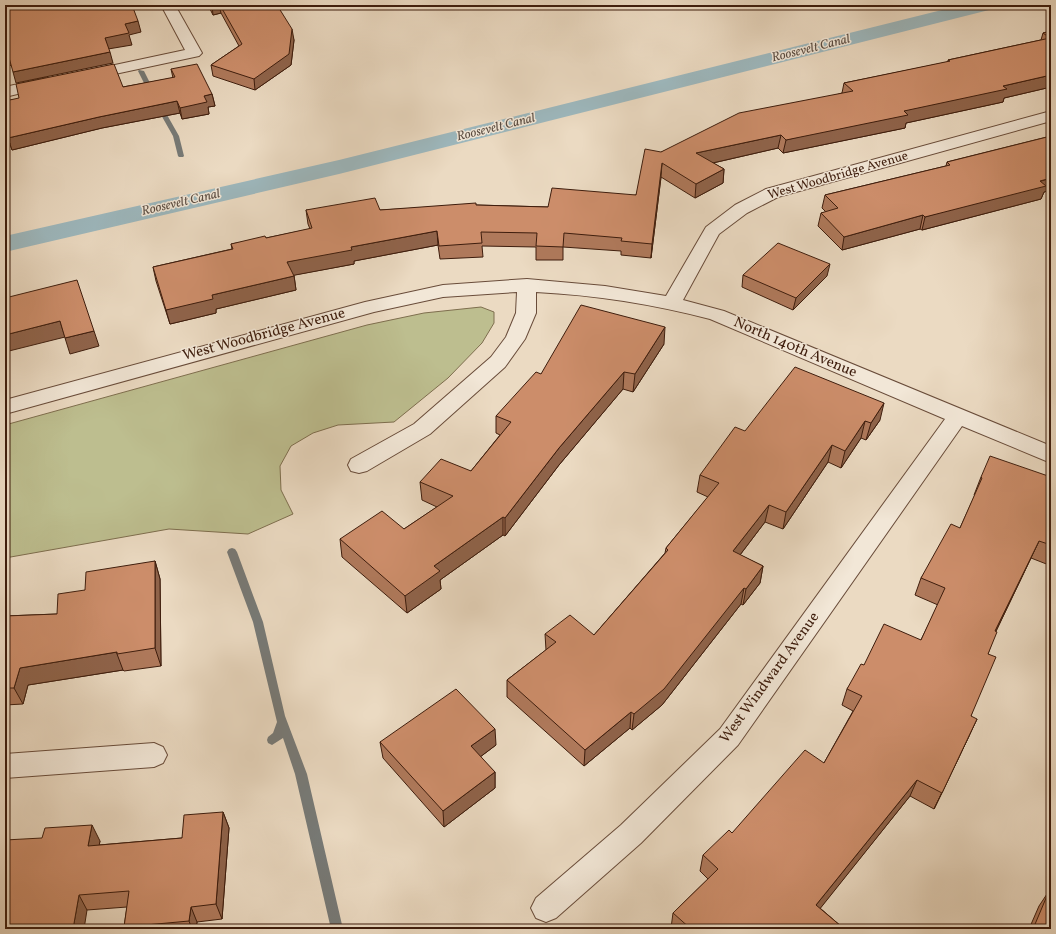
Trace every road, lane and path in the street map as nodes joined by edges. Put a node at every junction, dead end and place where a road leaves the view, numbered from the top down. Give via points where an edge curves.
1 (168, 5) edge
2 (73, 78) edge
3 (58, 81) edge
4 (5, 92) edge
5 (1051, 116) edge
6 (527, 285) junction
7 (672, 303) junction
8 (5, 407) edge
9 (958, 416) junction
10 (1051, 455) edge
11 (359, 465) dead end
12 (154, 755) dead end
13 (5, 766) edge
14 (546, 908) dead end

1 - 2 street via 194,52
3 - 4 street
5 - 7 street, West Woodbridge Avenue via 772,193 741,209 712,230
6 - 7 street, North 140th Avenue via 605,292
6 - 8 street, West Woodbridge Avenue via 443,291 372,306
6 - 11 street via 526,313 515,339 498,362 422,429
7 - 9 street, North 140th Avenue via 717,315
9 - 10 street, North 140th Avenue
9 - 14 street, West Windward Avenue via 729,737 631,834
12 - 13 street

